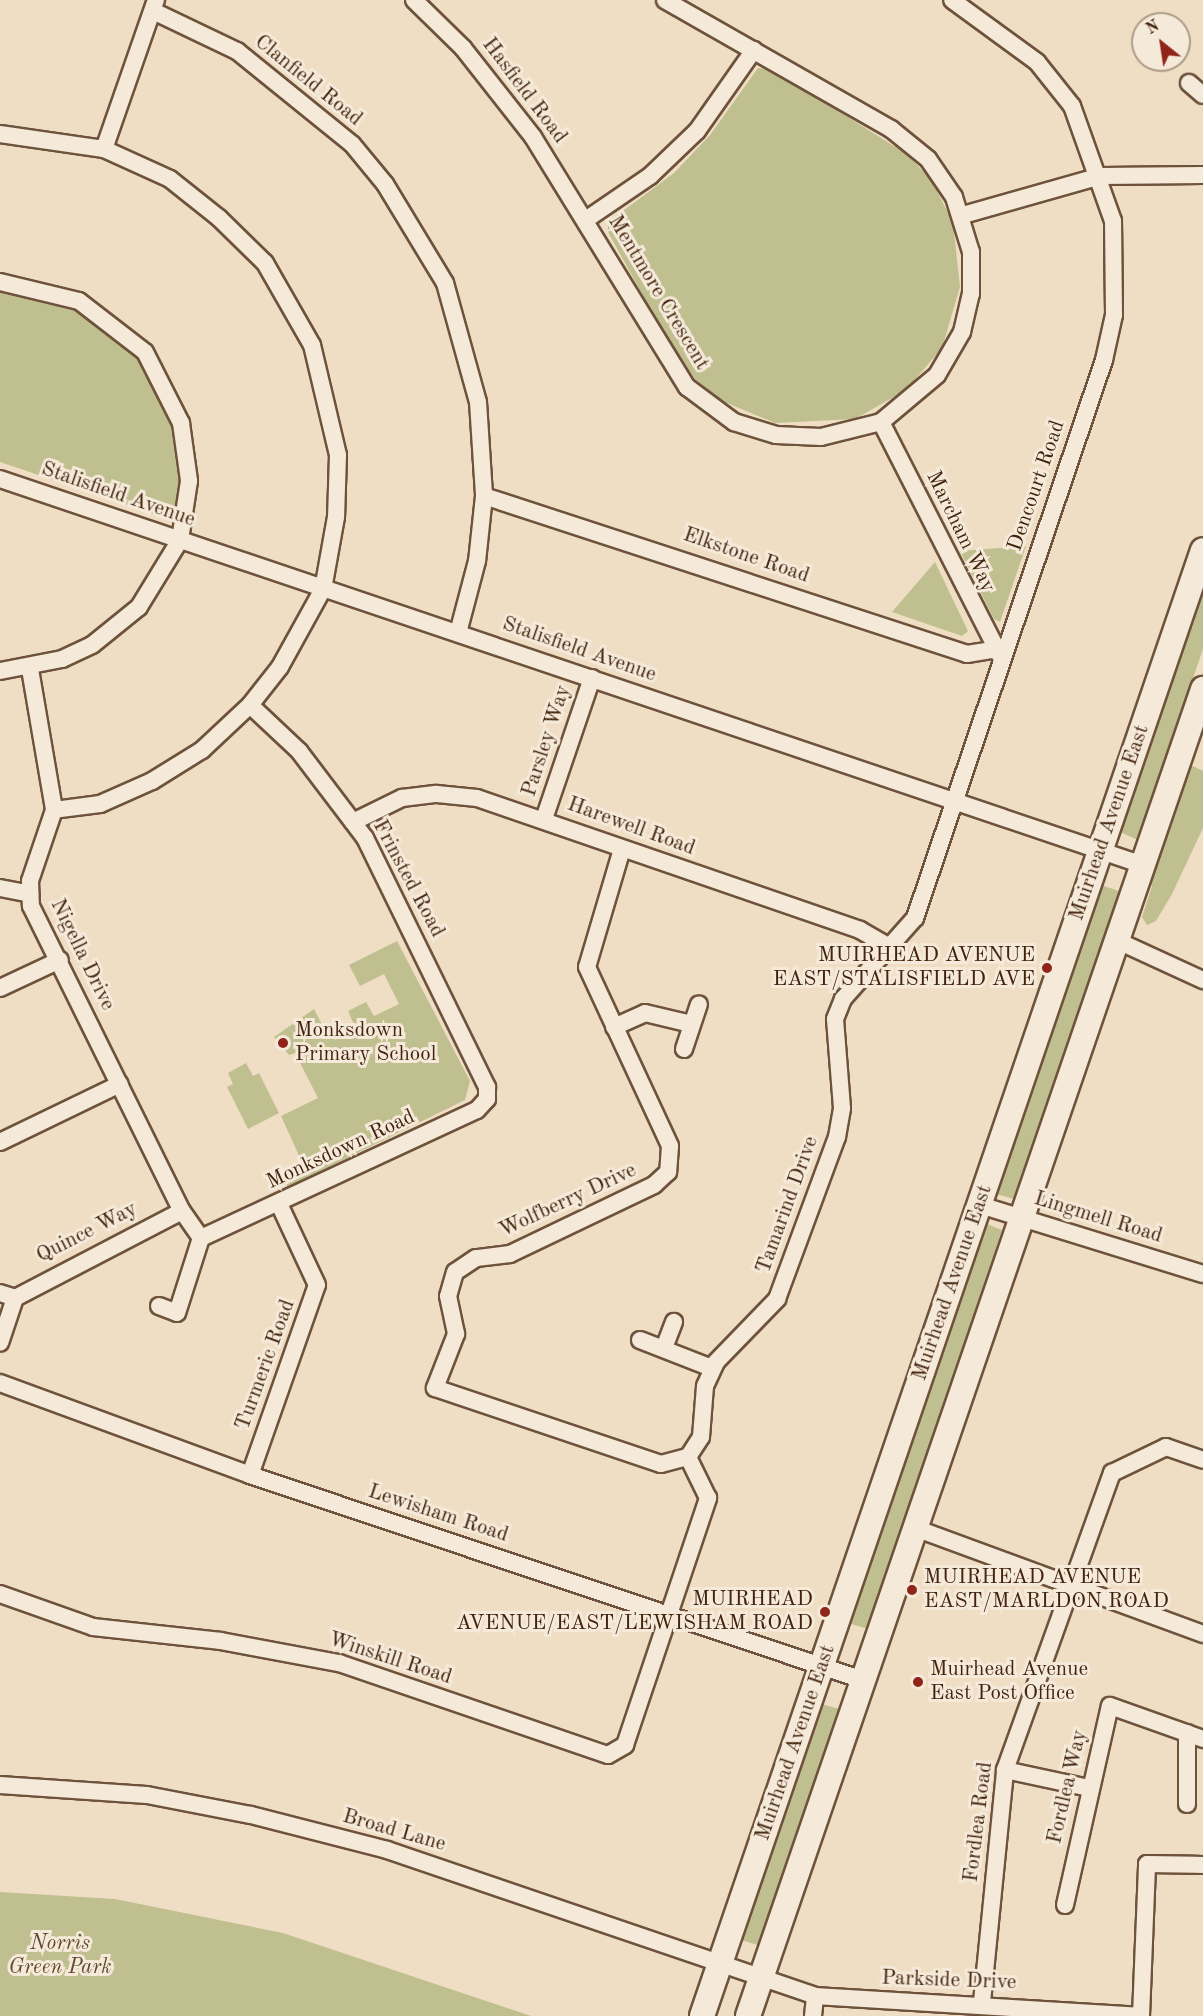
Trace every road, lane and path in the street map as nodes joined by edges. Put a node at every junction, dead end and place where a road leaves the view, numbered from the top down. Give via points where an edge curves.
1 (414, 0) edge
2 (665, 0) edge
3 (952, 0) edge
4 (155, 6) edge
5 (754, 50) junction
6 (1189, 83) dead end
7 (1203, 95) edge
8 (0, 134) edge
9 (104, 149) junction
10 (1203, 175) edge
11 (1101, 176) junction
12 (963, 215) junction
13 (587, 219) junction
14 (0, 282) edge
15 (881, 422) junction
16 (0, 479) edge
17 (484, 496) junction
18 (180, 540) junction
19 (1203, 550) edge
20 (323, 589) junction
21 (458, 633) junction
22 (997, 654) junction
23 (30, 669) junction
24 (0, 671) edge
25 (592, 678) junction
26 (1203, 689) edge
27 (250, 705) junction
28 (952, 804) junction
29 (54, 810) junction
30 (544, 819) junction
31 (353, 822) junction
32 (622, 849) junction
33 (1099, 852) junction
34 (1143, 865) junction
35 (0, 888) edge
36 (30, 894) junction
37 (1116, 940) junction
38 (889, 947) junction
39 (60, 960) junction
40 (1203, 980) edge
41 (0, 988) edge
42 (699, 1004) dead end
43 (692, 1024) junction
44 (614, 1027) junction
45 (684, 1049) dead end
46 (120, 1084) junction
47 (488, 1098) joint
48 (0, 1143) edge
49 (279, 1204) junction
50 (980, 1205) junction
51 (182, 1211) junction
52 (1019, 1217) junction
53 (206, 1238) junction
54 (1203, 1274) edge
55 (7, 1295) edge
56 (159, 1306) dead end
57 (674, 1322) dead end
58 (640, 1340) dead end
59 (0, 1343) edge
60 (664, 1348) junction
61 (712, 1368) junction
62 (0, 1383) edge
63 (688, 1457) junction
64 (1203, 1460) edge
65 (250, 1475) junction
66 (915, 1528) junction
67 (1069, 1585) junction
68 (0, 1594) edge
69 (667, 1614) junction
70 (1203, 1634) edge
71 (823, 1666) junction
72 (863, 1680) junction
73 (1195, 1736) edge
74 (1005, 1770) junction
75 (0, 1785) edge
76 (1089, 1788) junction
77 (1187, 1803) dead end
78 (1203, 1865) edge
79 (1065, 1905) dead end
80 (719, 1966) junction
81 (760, 1980) junction
82 (815, 1996) junction
83 (982, 2002) junction
84 (702, 2016) edge
85 (748, 2016) edge
86 (813, 2016) edge
87 (1139, 2016) edge

1 - 13 street, Hasfield Road via 500,92
2 - 5 street, Mentmore Crescent
3 - 11 street, Dencourt Road via 1037,62 1072,106
4 - 9 street
4 - 17 street, Clanfield Road via 255,64 308,104 386,184 445,283 466,346 478,402
5 - 12 street, Mentmore Crescent via 847,100 914,145 940,174
5 - 13 street via 730,90 676,152
6 - 7 street
8 - 9 street
9 - 20 street via 170,179 219,218 265,263 312,345 338,455 336,517
10 - 11 street
11 - 12 street
11 - 22 street, Dencourt Road via 1113,221 1114,315 1104,360
12 - 15 street, Mentmore Crescent via 972,274 962,332 937,375
13 - 15 street, Mentmore Crescent via 665,357 687,387 712,407 734,422 796,438
14 - 18 street via 79,301 145,352 172,396 187,450 187,500
15 - 22 street, Marcham Way
16 - 18 street, Stalisfield Avenue
17 - 21 street, Clanfield Road via 477,561
17 - 22 street, Elkstone Road via 967,654
18 - 20 street, Stalisfield Avenue
18 - 23 street via 159,581 119,625 92,645
19 - 33 street, Muirhead Avenue East
20 - 21 street, Stalisfield Avenue
20 - 27 street via 280,667
21 - 25 street, Stalisfield Avenue
22 - 28 street, Dencourt Road
23 - 24 street
23 - 29 street, Nigella Drive
25 - 28 street, Stalisfield Avenue
25 - 30 street, Parsley Way
26 - 34 street, Muirhead Avenue East
27 - 29 street via 202,750 152,782 100,804
27 - 31 street, Frinsted Road via 299,751
28 - 33 street, Stalisfield Avenue
28 - 38 street, Tamarind Drive via 915,918
29 - 36 street, Nigella Drive
30 - 31 street, Harewell Road via 477,798 437,794 402,798
30 - 32 street, Harewell Road
31 - 47 street, Frinsted Road via 382,869
32 - 38 street, Harewell Road via 860,930
32 - 44 street, Wolfberry Drive via 587,967
33 - 34 street, Stalisfield Avenue
33 - 50 street, Muirhead Avenue East
34 - 37 street, Muirhead Avenue East
35 - 36 street
36 - 39 street, Nigella Drive
37 - 40 street
37 - 52 street, Muirhead Avenue East
38 - 61 street, Tamarind Drive via 843,999 835,1019 842,1108 837,1137 777,1299
39 - 41 street
39 - 46 street, Nigella Drive
42 - 43 street
43 - 44 street via 645,1012
43 - 45 street
44 - 63 street, Wolfberry Drive via 670,1146 668,1172 654,1185 541,1239 498,1258 476,1258 455,1272 448,1296 456,1334 435,1388 661,1464
46 - 48 street
46 - 51 street, Nigella Drive
47 - 49 street, Monksdown Road via 477,1110
49 - 53 street, Monksdown Road
49 - 65 street, Turmeric Road via 317,1285
50 - 52 street, Lingmell Road
50 - 71 street, Muirhead Avenue East
51 - 53 street, Nigella Drive
51 - 55 street, Quince Way
52 - 54 street, Lingmell Road
52 - 66 street, Muirhead Avenue East
53 - 56 street via 177,1313
55 - 59 street
57 - 60 street
58 - 60 street
60 - 61 street
61 - 63 street via 701,1437
62 - 65 street, Lewisham Road
63 - 69 street via 708,1498
64 - 67 street, Fordlea Road via 1166,1447 1112,1473
65 - 69 street, Lewisham Road
66 - 67 street
66 - 72 street, Muirhead Avenue East
67 - 70 street
67 - 74 street, Fordlea Road
68 - 69 street, Winskill Road via 93,1627 221,1641 339,1663 608,1755 625,1745
69 - 71 street, Lewisham Road
71 - 72 street, Lewisham Road
71 - 80 street, Muirhead Avenue East
72 - 81 street, Muirhead Avenue East
73 - 76 street, Fordlea Way via 1110,1706
73 - 77 street
74 - 76 street
74 - 83 street, Fordlea Road
75 - 80 street, Broad Lane via 147,1796 251,1815 387,1850
76 - 79 street, Fordlea Way
78 - 87 street via 1147,1864
80 - 81 street, Broad Lane
80 - 84 street, Muirhead Avenue East
81 - 82 street, Parkside Drive
81 - 85 street, Muirhead Avenue East
82 - 83 street, Parkside Drive via 926,2006
82 - 86 street
83 - 87 street, Parkside Drive

